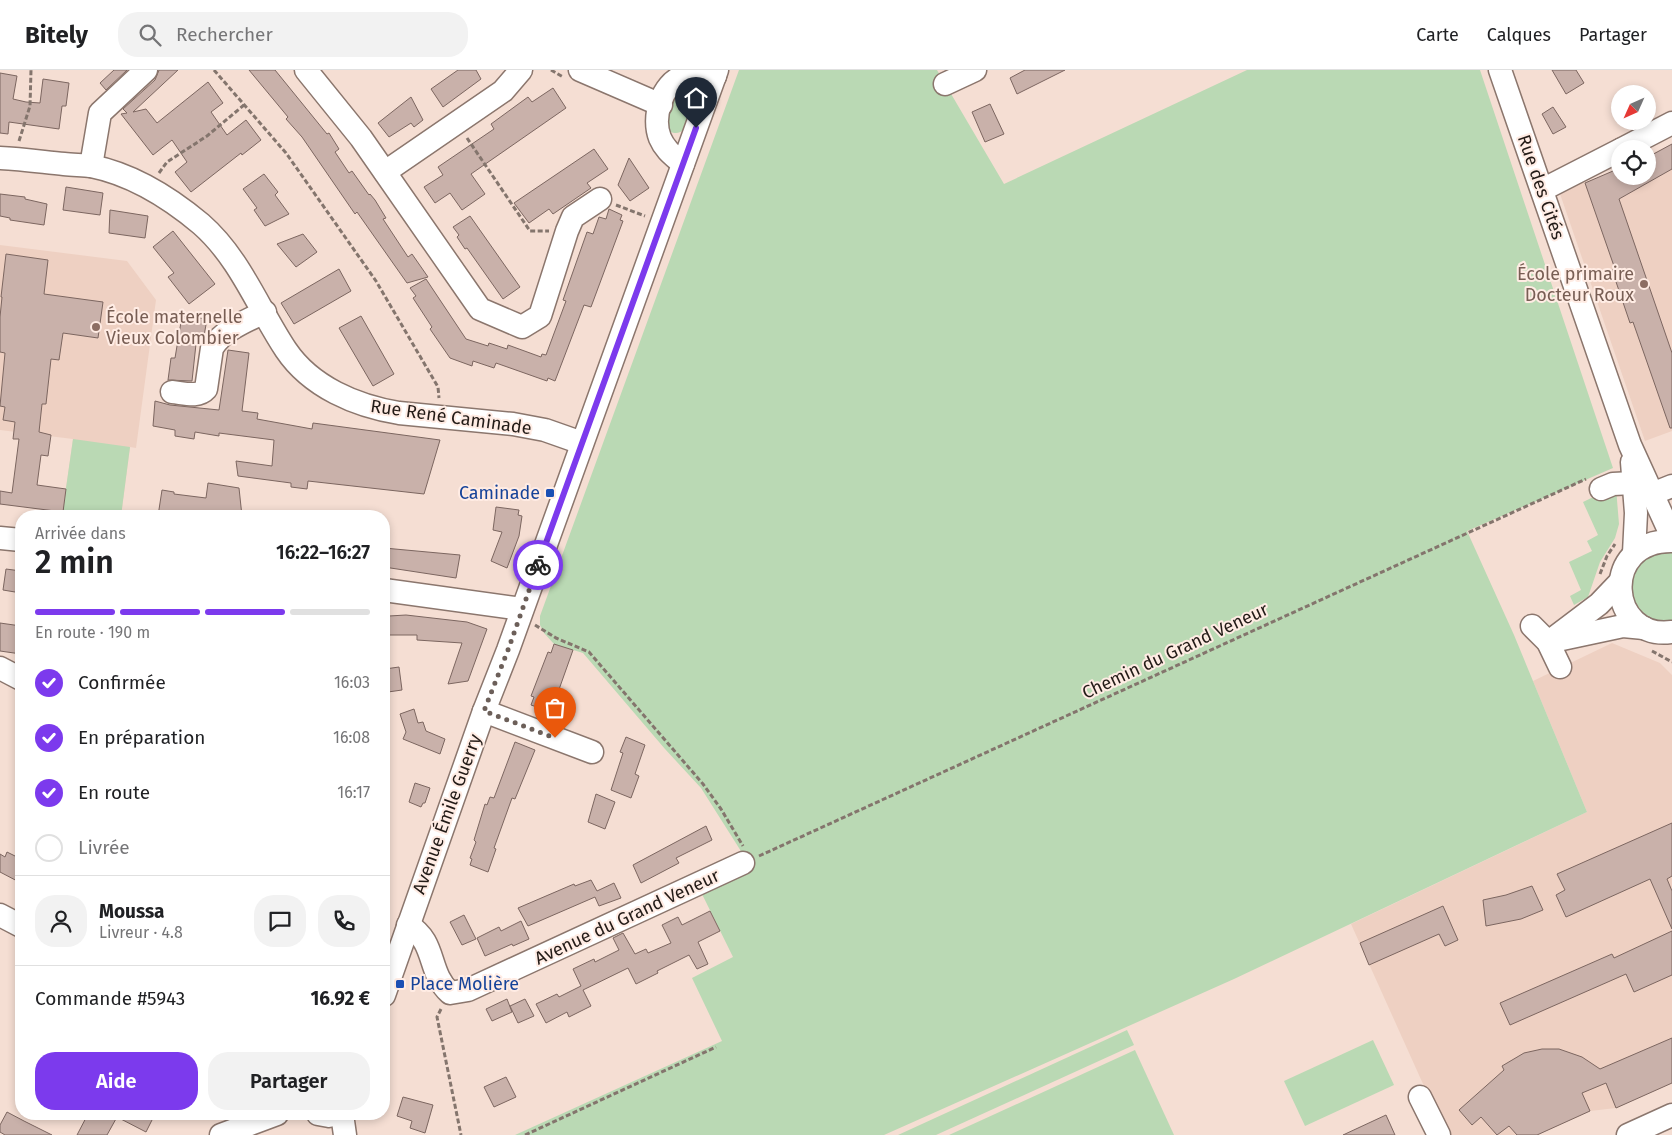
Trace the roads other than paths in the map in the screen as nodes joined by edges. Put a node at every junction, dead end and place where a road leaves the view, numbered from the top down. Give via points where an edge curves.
1 (146, 70) edge
2 (306, 70) edge
3 (521, 70) edge
4 (580, 70) edge
5 (975, 70) edge
6 (716, 73) edge
7 (1507, 73) edge
8 (945, 84) dead end
9 (661, 105) junction
10 (1672, 123) edge
11 (1639, 140) edge
12 (1611, 154) edge
13 (7, 158) edge
14 (683, 164) junction
15 (91, 166) junction
16 (384, 172) junction
17 (1542, 190) junction
18 (600, 199) road end
19 (265, 312) junction
20 (172, 392) dead end
21 (582, 443) junction
22 (1594, 484) road end
23 (1652, 488) edge
24 (0, 538) edge
25 (1672, 538) edge
26 (15, 539) edge
27 (1672, 541) edge
28 (1626, 546) junction
29 (1609, 580) junction
30 (390, 591) edge
31 (528, 617) junction
32 (1532, 626) dead end
33 (1656, 630) edge
34 (1548, 642) junction
35 (1672, 644) edge
36 (1560, 667) dead end
37 (0, 668) edge
38 (15, 676) edge
39 (484, 711) junction
40 (592, 752) dead end
41 (747, 862) road end
42 (0, 915) edge
43 (15, 923) edge
44 (408, 925) junction
45 (390, 978) edge
46 (1420, 1097) dead end
47 (261, 1120) edge
48 (343, 1120) edge
49 (1668, 1124) edge
50 (221, 1135) edge
51 (345, 1135) edge
52 (1439, 1135) edge
53 (1628, 1135) edge

1 - 15 street via 100,113
2 - 16 street
3 - 16 street via 503,91
4 - 9 street
5 - 8 street
6 - 9 street via 677,79 664,94
6 - 14 street, Avenue Émile Guerry
7 - 17 street, Rue des Cités
9 - 14 street via 657,126 660,139 667,151
10 - 11 street
12 - 17 street
13 - 15 street, Rue René Caminade
14 - 21 street, Avenue Émile Guerry
15 - 19 street, Rue René Caminade via 148,188 201,225 237,266
16 - 18 street via 480,309 522,327 540,316 573,217
17 - 23 street, Rue des Cités via 1631,446
19 - 20 street via 229,331 215,343 206,389 202,394
19 - 21 street, Rue René Caminade via 286,350 300,366 330,390 346,398 380,410 545,430
21 - 31 street, Avenue Émile Guerry
22 - 23 street
23 - 25 street, Rue des Cités
23 - 28 street, Rue des Cités
24 - 26 street
27 - 28 street
28 - 29 street via 1624,566
29 - 33 street via 1633,620
29 - 34 street via 1598,604
30 - 31 street
31 - 39 street, Avenue Émile Guerry
32 - 34 street
33 - 34 street via 1623,626
33 - 35 street
34 - 36 street
37 - 38 street
39 - 40 street
39 - 44 street, Avenue Émile Guerry
41 - 44 street, Avenue du Grand Veneur via 468,990 450,993 440,984 427,945 419,931
42 - 43 street
44 - 45 street, Avenue Émile Guerry
46 - 52 street
47 - 50 street
48 - 51 street
49 - 53 street

